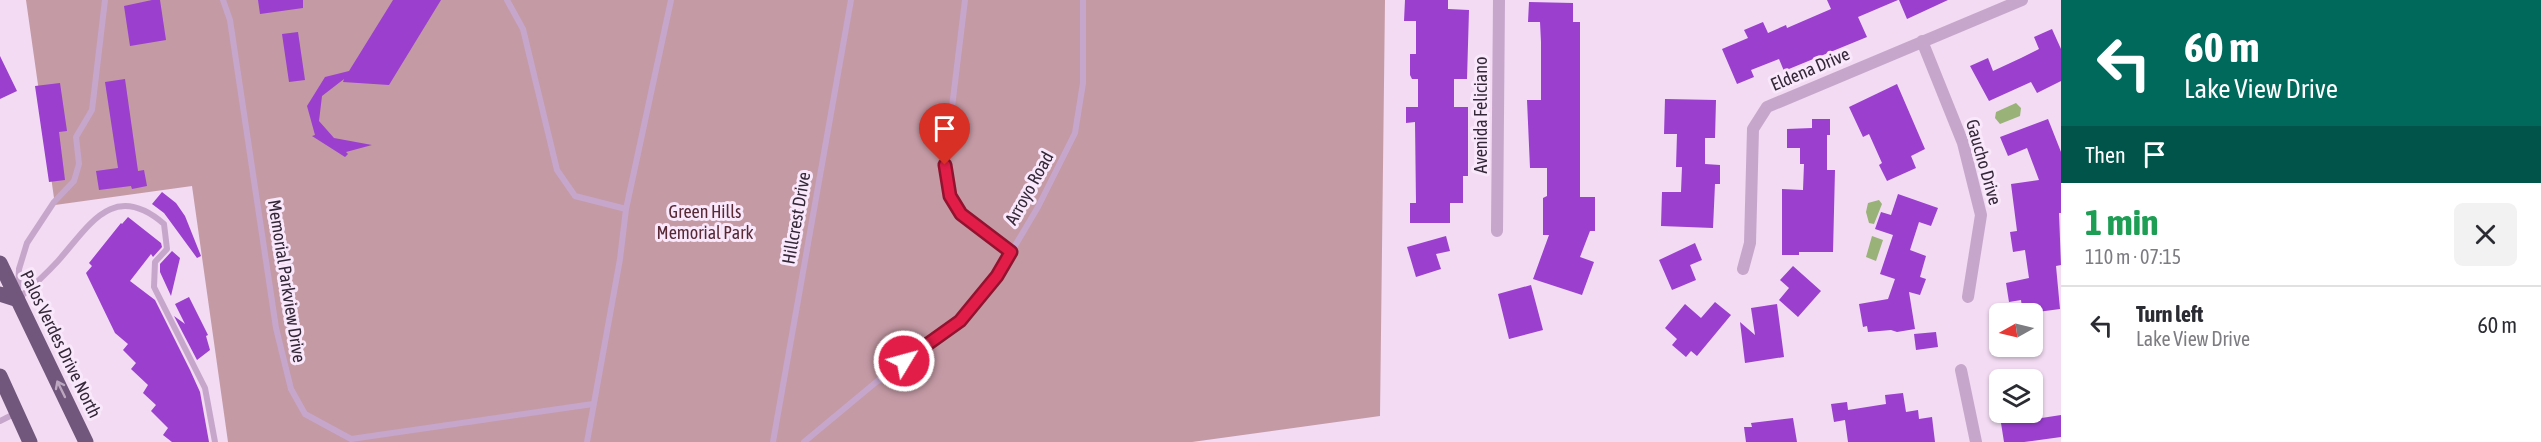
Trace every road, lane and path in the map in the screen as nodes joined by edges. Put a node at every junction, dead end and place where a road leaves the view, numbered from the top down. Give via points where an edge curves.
1 (105, 0) edge
2 (223, 0) edge
3 (507, 0) edge
4 (671, 0) edge
5 (851, 0) edge
6 (965, 0) edge
7 (1083, 0) edge
8 (1499, 0) edge
9 (2022, 0) edge
10 (1922, 42) junction
11 (626, 209) junction
12 (1497, 231) dead end
13 (1011, 252) junction
14 (0, 263) edge
15 (1743, 269) dead end
16 (0, 294) edge
17 (1968, 297) dead end
18 (18, 300) junction
19 (1961, 370) dead end
20 (0, 376) edge
21 (593, 404) junction
22 (17, 413) junction
23 (0, 421) edge
24 (30, 442) edge
25 (86, 442) edge
26 (214, 442) edge
27 (587, 442) edge
28 (773, 442) edge
29 (804, 442) edge
30 (1976, 442) edge

1 - 18 lane via 92,110 76,137 79,164 74,181 54,202 27,243 19,269
2 - 21 lane, Memorial Parkview Drive via 232,32 276,328 291,389 305,414 351,440
3 - 11 lane via 523,29 557,170 574,196
4 - 11 lane
5 - 28 lane, Hillcrest Drive
6 - 13 lane via 945,165 950,196 961,214
7 - 13 lane, Arroyo Road via 1083,84 1075,133
8 - 12 street, Avenida Feliciano
9 - 10 street, Eldena Drive
10 - 15 street, Eldena Drive via 1767,107 1753,129 1750,243
10 - 17 street, Gaucho Drive via 1963,143 1981,215
11 - 21 lane
13 - 29 lane, Arroyo Road via 997,276 960,321 875,383
14 - 18 main road, Palos Verdes Drive North
16 - 18 main road
25 -> 18 main road, Palos Verdes Drive North
18 - 26 lane via 104,210 127,207 155,216 164,224 167,249 154,262 154,287 205,388
19 - 30 street
20 - 22 main road
21 - 27 lane
22 - 23 lane
22 - 24 main road

